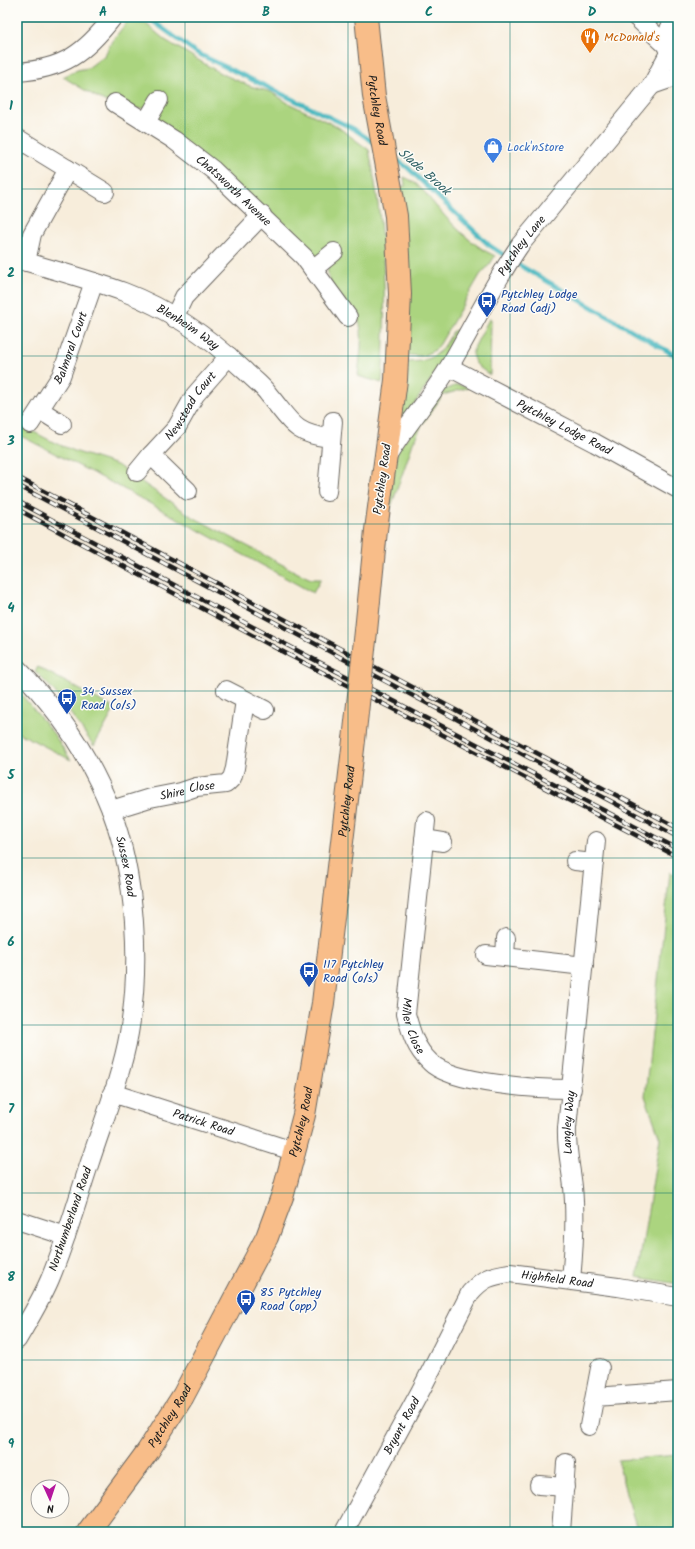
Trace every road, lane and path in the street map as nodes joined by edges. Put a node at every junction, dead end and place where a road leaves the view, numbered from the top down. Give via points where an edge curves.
1 (113, 17) edge
2 (366, 17) edge
3 (636, 17) edge
4 (677, 17) edge
5 (671, 54) edge
6 (17, 72) edge
7 (678, 76) edge
8 (652, 85) junction
9 (159, 100) dead end
10 (114, 103) dead end
11 (146, 122) junction
12 (17, 138) edge
13 (68, 168) junction
14 (105, 192) dead end
15 (262, 214) junction
16 (334, 252) dead end
17 (21, 261) edge
18 (313, 269) junction
19 (94, 282) junction
20 (348, 317) dead end
21 (174, 318) junction
22 (229, 356) junction
23 (449, 367) junction
24 (62, 424) dead end
25 (151, 456) junction
26 (385, 461) junction
27 (137, 472) dead end
28 (678, 489) edge
29 (188, 491) dead end
30 (327, 492) dead end
31 (17, 668) edge
32 (226, 690) dead end
33 (245, 700) junction
34 (265, 710) dead end
35 (111, 810) junction
36 (426, 821) dead end
37 (424, 839) junction
38 (596, 841) dead end
39 (443, 842) dead end
40 (575, 861) dead end
41 (594, 863) junction
42 (506, 938) dead end
43 (486, 955) dead end
44 (505, 957) junction
45 (584, 966) junction
46 (572, 1088) junction
47 (112, 1093) junction
48 (296, 1152) junction
49 (17, 1220) edge
50 (66, 1236) junction
51 (571, 1280) junction
52 (678, 1297) edge
53 (458, 1318) joint
54 (17, 1340) edge
55 (600, 1368) dead end
56 (678, 1391) edge
57 (595, 1397) junction
58 (589, 1426) dead end
59 (566, 1463) dead end
60 (539, 1485) dead end
61 (565, 1486) junction
62 (88, 1532) edge
63 (344, 1532) edge
64 (561, 1532) edge

1 - 6 street via 96,39 77,54 52,67
2 - 26 main road, Pytchley Road via 374,96 396,216 400,294 396,380
3 - 5 street
4 - 5 street via 666,35
5 - 8 street, Pytchley Lane
7 - 8 street
8 - 23 street, Pytchley Lane via 520,245 501,272
9 - 11 street
10 - 11 street, Chatsworth Avenue
11 - 15 street, Chatsworth Avenue via 213,170
12 - 13 street
13 - 14 street
13 - 17 street via 32,234
15 - 18 street, Chatsworth Avenue
15 - 21 street via 184,297
16 - 18 street
17 - 19 street, Blenheim Way
18 - 20 street, Chatsworth Avenue
19 - 21 street, Blenheim Way via 125,292
19 - 24 street, Balmoral Court via 61,376 35,417
21 - 22 street, Blenheim Way via 211,341
22 - 25 street, Newstead Court via 195,395 178,427
22 - 30 street, Blenheim Way via 268,393 292,424 301,431 312,435 332,429
23 - 26 street, Pytchley Lane
23 - 28 street, Pytchley Lodge Road
25 - 27 street, Newstead Court
25 - 29 street
26 - 48 main road, Pytchley Road, bridge via 323,1003
31 - 35 street, Sussex Road via 47,701 72,735
32 - 33 street
33 - 34 street
33 - 35 street, Shire Close via 235,768 232,778 226,784 196,787
35 - 47 street, Sussex Road via 131,890 136,960 129,1034
36 - 37 street, Miller Close
37 - 39 street
37 - 46 street, Miller Close via 406,1014 410,1032 418,1049 430,1063 443,1072 458,1077 546,1088
38 - 41 street, Langley Way
40 - 41 street
41 - 45 street, Langley Way
42 - 44 street
43 - 44 street
44 - 45 street
45 - 46 street, Langley Way
46 - 51 street, Langley Way via 566,1147 575,1210
47 - 48 street, Patrick Road
47 - 50 street, Northumberland Road
48 - 62 main road, Pytchley Road via 267,1236 183,1396 148,1451
49 - 50 street
50 - 54 street, Northumberland Road via 50,1280
51 - 52 street, Highfield Road
51 - 53 street, Highfield Road via 510,1273 493,1275 480,1282 470,1293
53 - 63 street, Bryant Road via 422,1390
55 - 57 street
56 - 57 street
57 - 58 street
59 - 61 street
60 - 61 street
61 - 64 street

